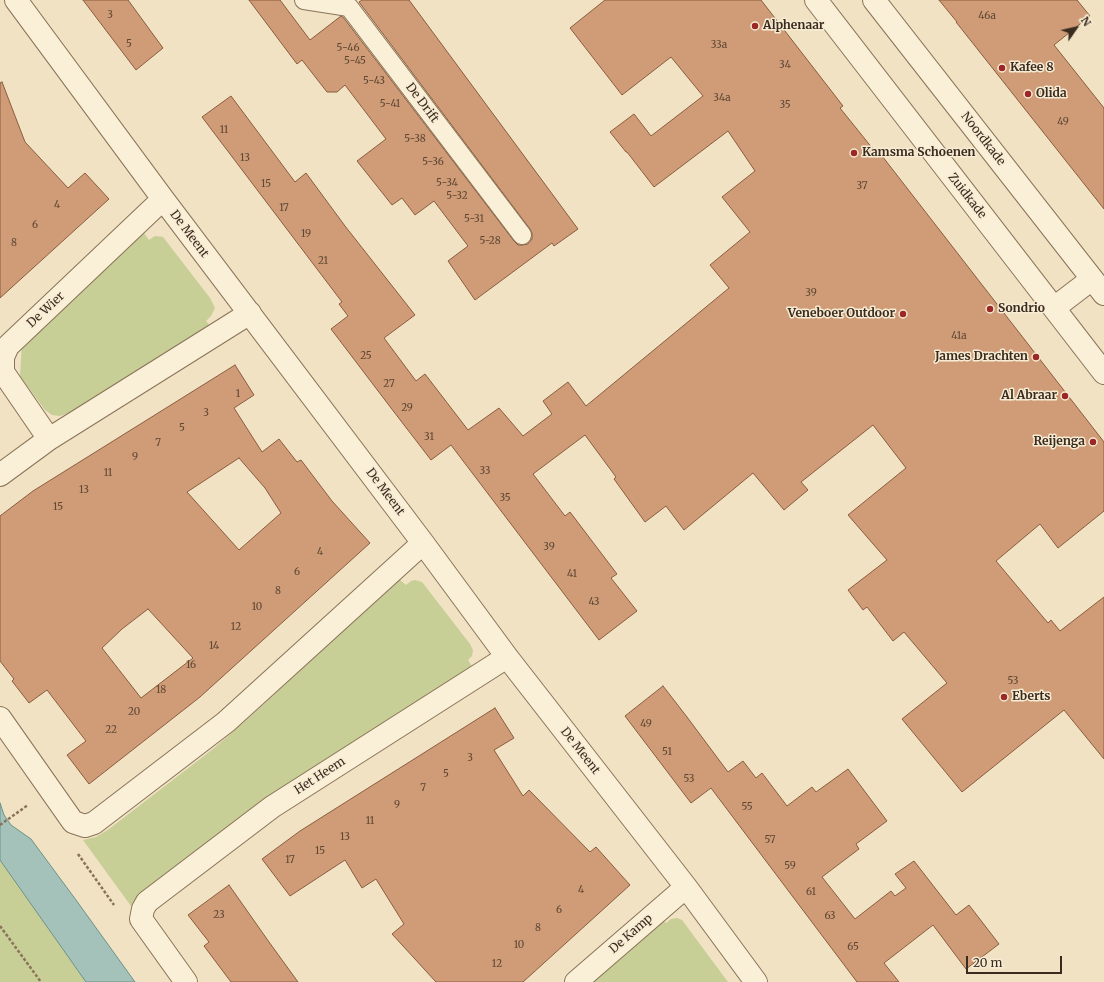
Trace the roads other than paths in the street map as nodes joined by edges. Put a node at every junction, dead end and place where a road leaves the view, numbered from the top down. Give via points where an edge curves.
1 (16, 0) edge
2 (304, 0) edge
3 (816, 0) edge
4 (874, 0) edge
5 (163, 199) junction
6 (522, 235) dead end
7 (1098, 286) edge
8 (1054, 308) junction
9 (250, 313) junction
10 (1104, 373) edge
11 (49, 439) junction
12 (0, 475) edge
13 (423, 543) junction
14 (507, 657) junction
15 (0, 718) edge
16 (686, 886) junction
17 (186, 982) edge
18 (576, 982) edge
19 (756, 982) edge

1 - 5 street, De Meent
2 - 6 lane, De Drift via 349,7
3 - 8 street, Zuidkade
4 - 7 street, Noordkade
5 - 9 street, De Meent
5 - 11 street, De Wier via 8,346 3,357 3,372
7 - 8 street, Noordkade
8 - 10 street, Zuidkade
9 - 11 street
9 - 13 street, De Meent
11 - 12 street
13 - 14 street, De Meent
13 - 15 street via 226,722 94,823 79,824
14 - 16 street, De Meent
14 - 17 street, Het Heem via 272,808 147,902 142,914
16 - 18 street, De Kamp
16 - 19 street, De Meent

